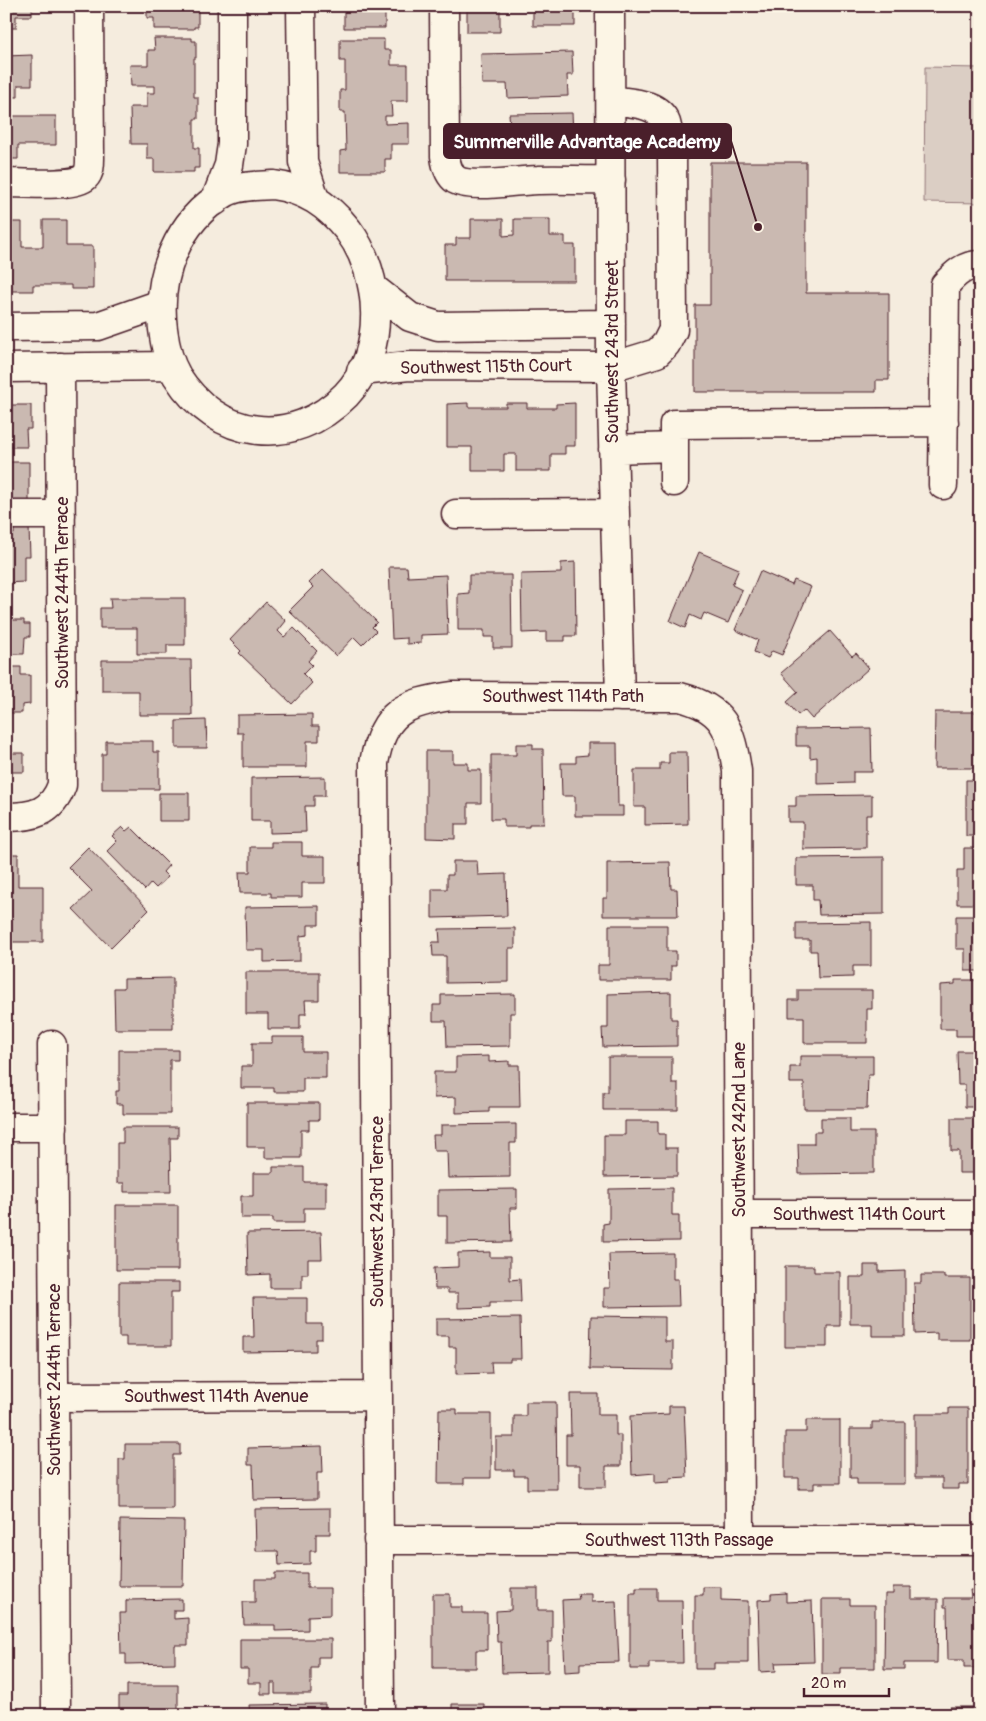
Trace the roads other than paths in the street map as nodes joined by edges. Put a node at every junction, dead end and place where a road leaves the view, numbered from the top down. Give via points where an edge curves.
1 (89, 6) edge
2 (232, 6) edge
3 (302, 6) edge
4 (444, 6) edge
5 (610, 6) edge
6 (611, 100) junction
7 (612, 180) junction
8 (6, 183) edge
9 (315, 199) junction
10 (215, 201) junction
11 (980, 266) edge
12 (373, 288) junction
13 (161, 304) junction
14 (611, 324) junction
15 (6, 327) edge
16 (171, 366) junction
17 (60, 367) junction
18 (611, 367) junction
19 (6, 368) edge
20 (361, 371) junction
21 (944, 422) junction
22 (674, 447) junction
23 (613, 449) junction
24 (674, 482) dead end
25 (943, 485) dead end
26 (614, 513) junction
27 (456, 514) dead end
28 (6, 515) edge
29 (61, 515) junction
30 (620, 697) junction
31 (396, 714) joint
32 (724, 723) joint
33 (6, 817) edge
34 (52, 1045) dead end
35 (6, 1127) edge
36 (53, 1127) junction
37 (739, 1214) junction
38 (980, 1214) edge
39 (378, 1396) junction
40 (54, 1397) junction
41 (378, 1540) junction
42 (740, 1540) junction
43 (980, 1540) edge
44 (56, 1715) edge
45 (380, 1715) edge

1 - 8 street via 89,171 81,180 70,183
2 - 10 street via 232,144 229,164
3 - 9 street via 303,162
4 - 7 street via 445,156 456,180 486,184
5 - 6 street, Southwest 243rd Street
6 - 7 street, Southwest 243rd Street
6 - 18 street, Southwest 115th Court via 644,104 658,111 666,122 672,147 673,330 657,353
7 - 14 street, Southwest 243rd Street
9 - 10 street via 299,190 273,185 237,189
9 - 12 street via 337,216 353,236
10 - 13 street via 195,218 174,249 163,283
11 - 21 street via 970,266 945,285
12 - 14 street via 410,317 438,326
12 - 20 street via 373,332 369,354
13 - 15 street via 98,326
13 - 16 street
14 - 18 street, Southwest 243rd Street
16 - 17 street
16 - 20 street via 184,387 215,416 238,426 274,431 301,426 329,410 347,394
17 - 19 street
17 - 29 street, Southwest 244th Terrace
18 - 20 street, Southwest 115th Court via 409,366
18 - 23 street, Southwest 243rd Street
21 - 22 street via 674,424
21 - 25 street
22 - 23 street
22 - 24 street
23 - 26 street, Southwest 243rd Street
26 - 27 street
26 - 30 street, Southwest 243rd Street
28 - 29 street
29 - 33 street, Southwest 244th Terrace via 62,785 58,795 42,811 29,817
30 - 31 street, Southwest 114th Path via 452,696 412,705
30 - 32 street, Southwest 114th Path via 680,697 705,706
31 - 39 street, Southwest 243rd Terrace via 385,727 374,763
32 - 37 street, Southwest 242nd Lane via 735,754 737,771
34 - 36 street, Southwest 244th Terrace
35 - 36 street
36 - 40 street, Southwest 244th Terrace
37 - 38 street, Southwest 114th Court
37 - 42 street, Southwest 242nd Lane
39 - 40 street, Southwest 114th Avenue
39 - 41 street, Southwest 243rd Terrace
40 - 44 street, Southwest 244th Terrace
41 - 42 street, Southwest 113th Passage
41 - 45 street, Southwest 243rd Terrace
42 - 43 street, Southwest 113th Passage

